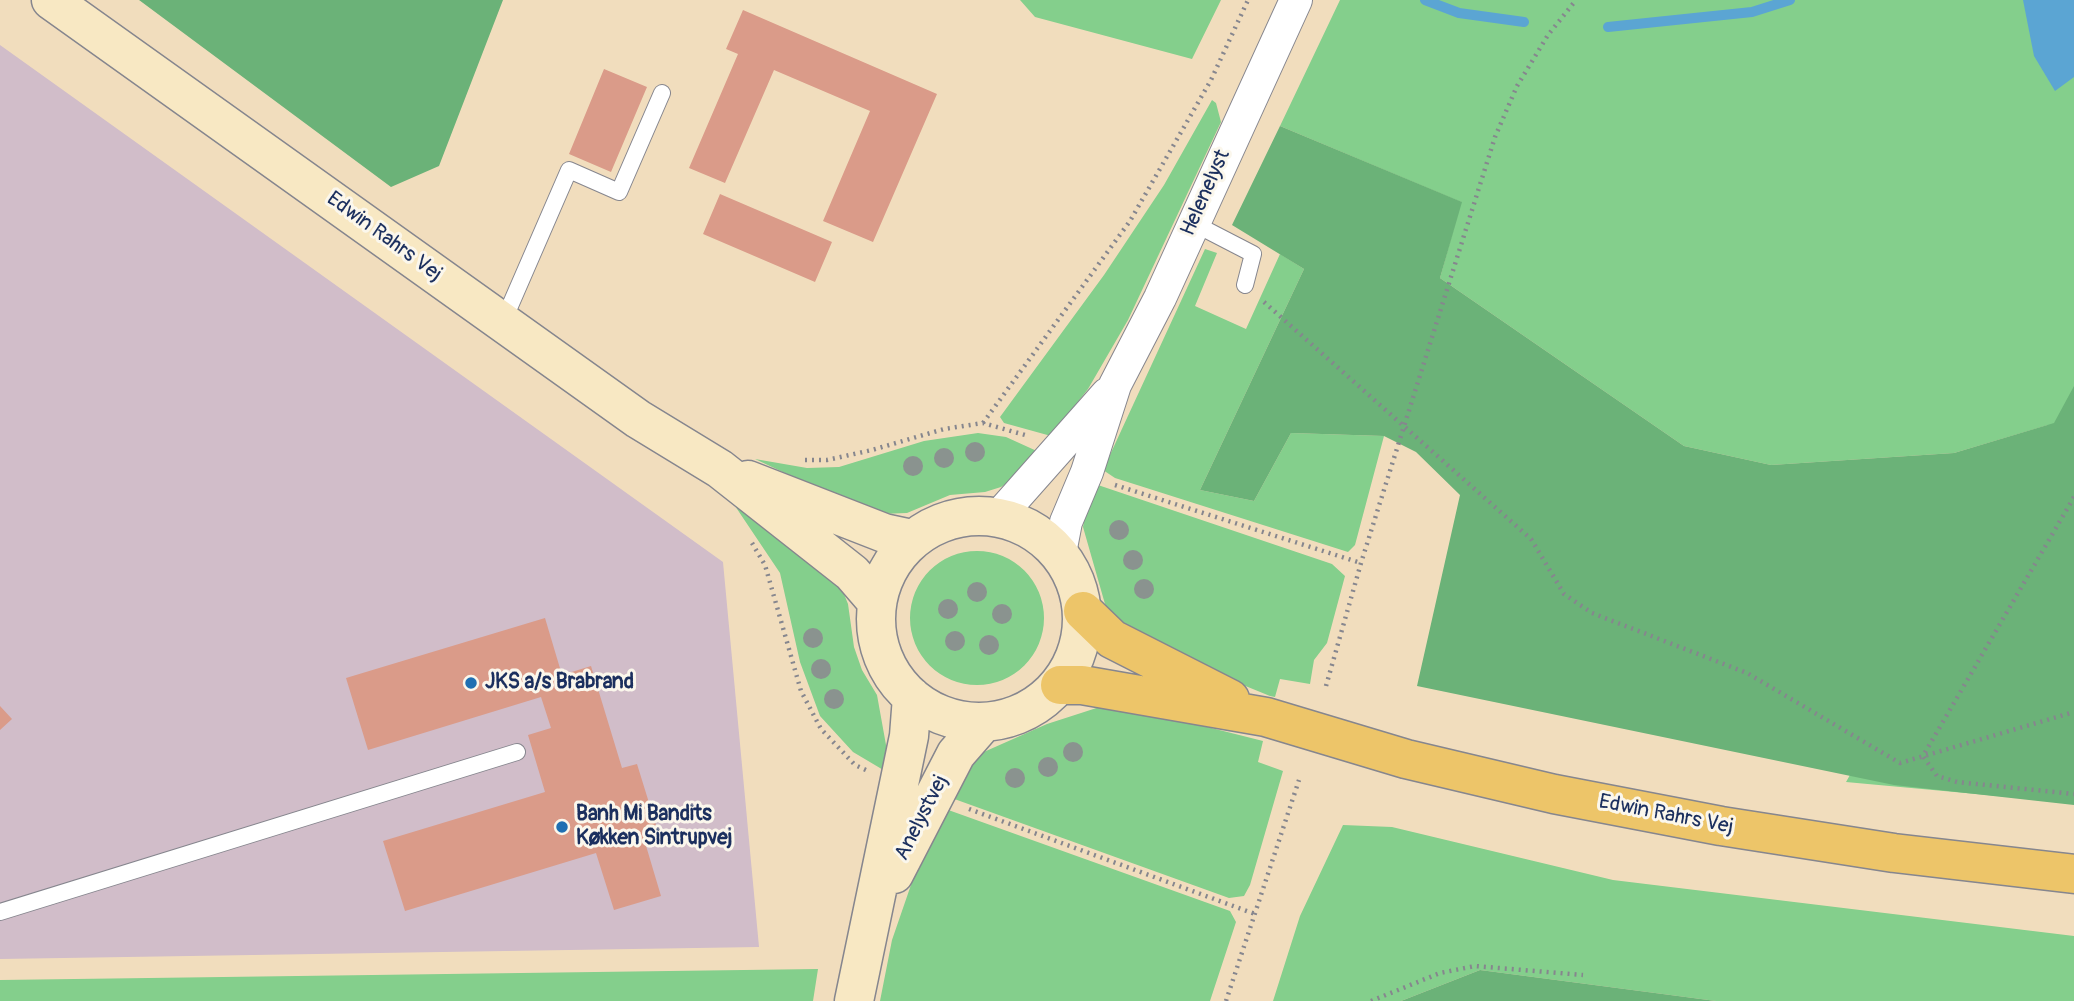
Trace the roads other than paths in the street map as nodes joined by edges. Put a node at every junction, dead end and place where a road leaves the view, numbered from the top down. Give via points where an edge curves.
1 (51, 0) edge
2 (1296, 0) edge
3 (662, 93) dead end
4 (1193, 223) junction
5 (1245, 285) road end
6 (503, 322) junction
7 (1115, 385) junction
8 (720, 469) junction
9 (998, 517) junction
10 (912, 539) junction
11 (1060, 553) junction
12 (877, 602) junction
13 (1083, 611) junction
14 (1060, 685) junction
15 (912, 697) junction
16 (1266, 717) junction
17 (983, 723) junction
18 (517, 752) dead end
19 (915, 790) junction
20 (2074, 874) edge
21 (0, 912) edge
22 (855, 1001) edge

1 - 6 street, Edwin Rahrs Vej
2 - 4 street, Helenelyst
3 - 6 lane via 619,192 569,170
4 - 5 lane via 1253,254
4 - 7 street, Helenelyst
6 - 8 street, Edwin Rahrs Vej via 638,419
7 - 9 street, Helenelyst
7 - 11 street, Helenelyst via 1066,522
8 - 10 street, Edwin Rahrs Vej via 884,533
8 - 12 street, Edwin Rahrs Vej via 852,573
9 - 10 street via 962,516
9 - 11 street via 1032,530
10 - 12 street via 883,578
11 - 13 street via 1076,580
12 - 15 street via 882,654
13 - 14 street via 1074,663
13 - 16 highway via 1112,639
14 - 16 highway
14 - 17 street via 1026,712
15 - 17 street via 945,716
15 - 19 street, Anelystvej via 909,736
16 - 20 highway, Edwin Rahrs Vej via 1406,759 1554,794 1894,853
17 - 19 street, Anelystvej
18 - 21 lane
19 - 22 street, Anelystvej via 872,920

